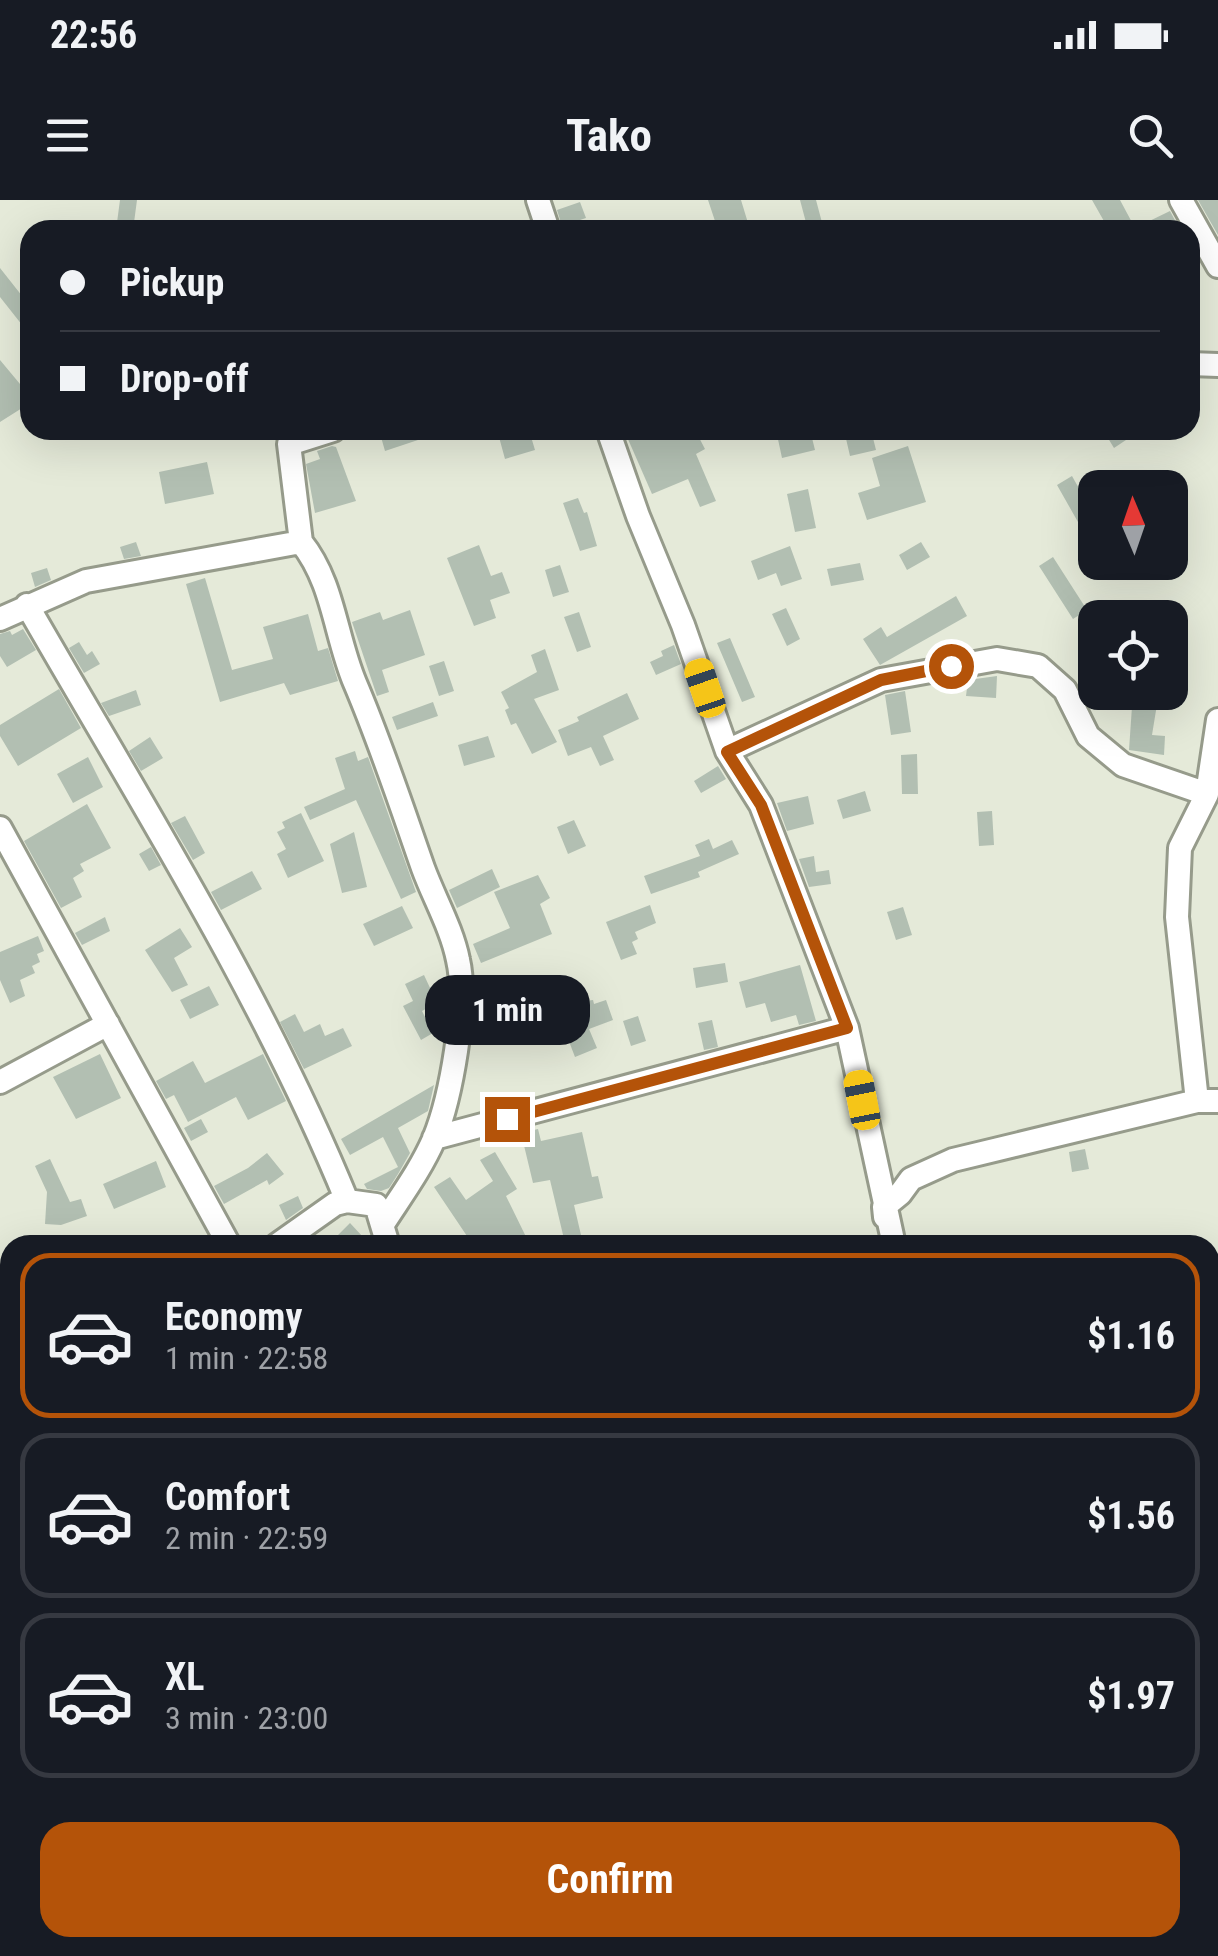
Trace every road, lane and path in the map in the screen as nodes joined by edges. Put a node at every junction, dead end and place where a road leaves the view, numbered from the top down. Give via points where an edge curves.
1 (1200, 234) edge
2 (1218, 266) edge
3 (302, 440) edge
4 (611, 440) edge
5 (301, 542) junction
6 (27, 605) junction
7 (0, 619) edge
8 (1218, 720) edge
9 (727, 752) junction
10 (1207, 794) junction
11 (0, 828) edge
12 (108, 1024) junction
13 (847, 1028) junction
14 (0, 1082) edge
15 (1211, 1105) edge
16 (434, 1138) junction
17 (348, 1201) junction
18 (884, 1207) junction
19 (386, 1234) edge
20 (223, 1235) edge
21 (291, 1235) edge
22 (886, 1235) edge
23 (891, 1235) edge

1 - 2 street
3 - 5 street via 289,444
4 - 9 street
5 - 6 street via 86,581
5 - 16 street via 322,574 348,666 458,958 462,1000
6 - 7 street
6 - 17 street via 232,965 311,1112
8 - 10 street
9 - 10 street via 881,680 997,660 1038,666 1065,690 1088,736 1123,765
9 - 13 street via 761,805
10 - 15 street via 1180,848 1177,918
11 - 12 street
12 - 14 street
12 - 20 street
13 - 16 street
13 - 18 street
15 - 18 street via 952,1160 911,1178
16 - 19 street
17 - 19 street via 376,1205
17 - 21 street
18 - 22 street
18 - 23 street

